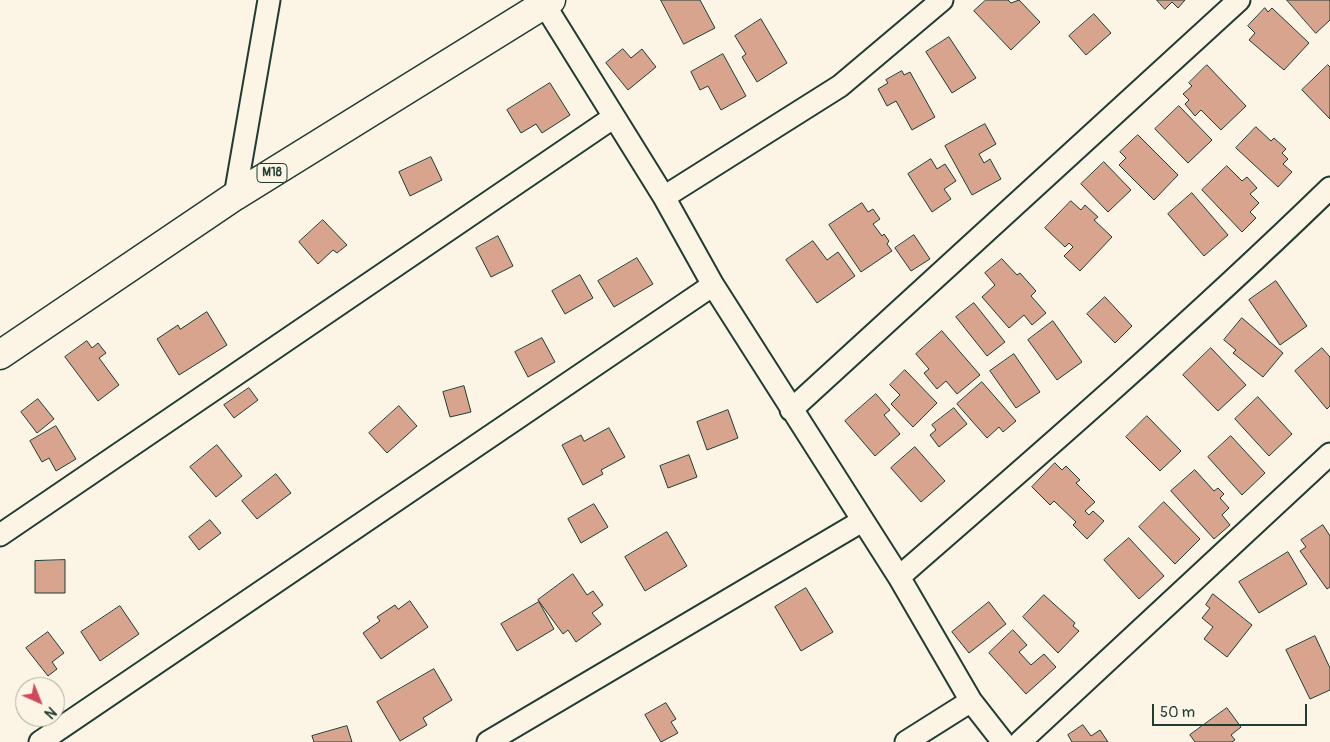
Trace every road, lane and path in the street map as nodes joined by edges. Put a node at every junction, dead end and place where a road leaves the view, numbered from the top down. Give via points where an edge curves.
1 (270, 0) edge
2 (942, 0) edge
3 (1239, 0) edge
4 (547, 2) edge
5 (614, 117) junction
6 (1330, 188) edge
7 (235, 196) junction
8 (664, 197) junction
9 (713, 285) junction
10 (0, 355) edge
11 (791, 410) junction
12 (1330, 454) edge
13 (862, 521) junction
14 (0, 535) edge
15 (899, 576) junction
16 (971, 701) junction
17 (40, 742) edge
18 (488, 742) edge
19 (906, 742) edge
20 (1003, 742) edge
21 (1020, 742) edge

1 - 7 street
2 - 8 street via 840,86
3 - 11 street
4 - 5 street
4 - 7 main road, M18
5 - 8 street
5 - 14 street
6 - 15 street via 1082,419
7 - 10 main road, M18
8 - 9 street
9 - 11 street
9 - 17 street
11 - 13 street
12 - 21 street
13 - 15 street
13 - 18 street
15 - 16 street
16 - 19 street
16 - 20 street

